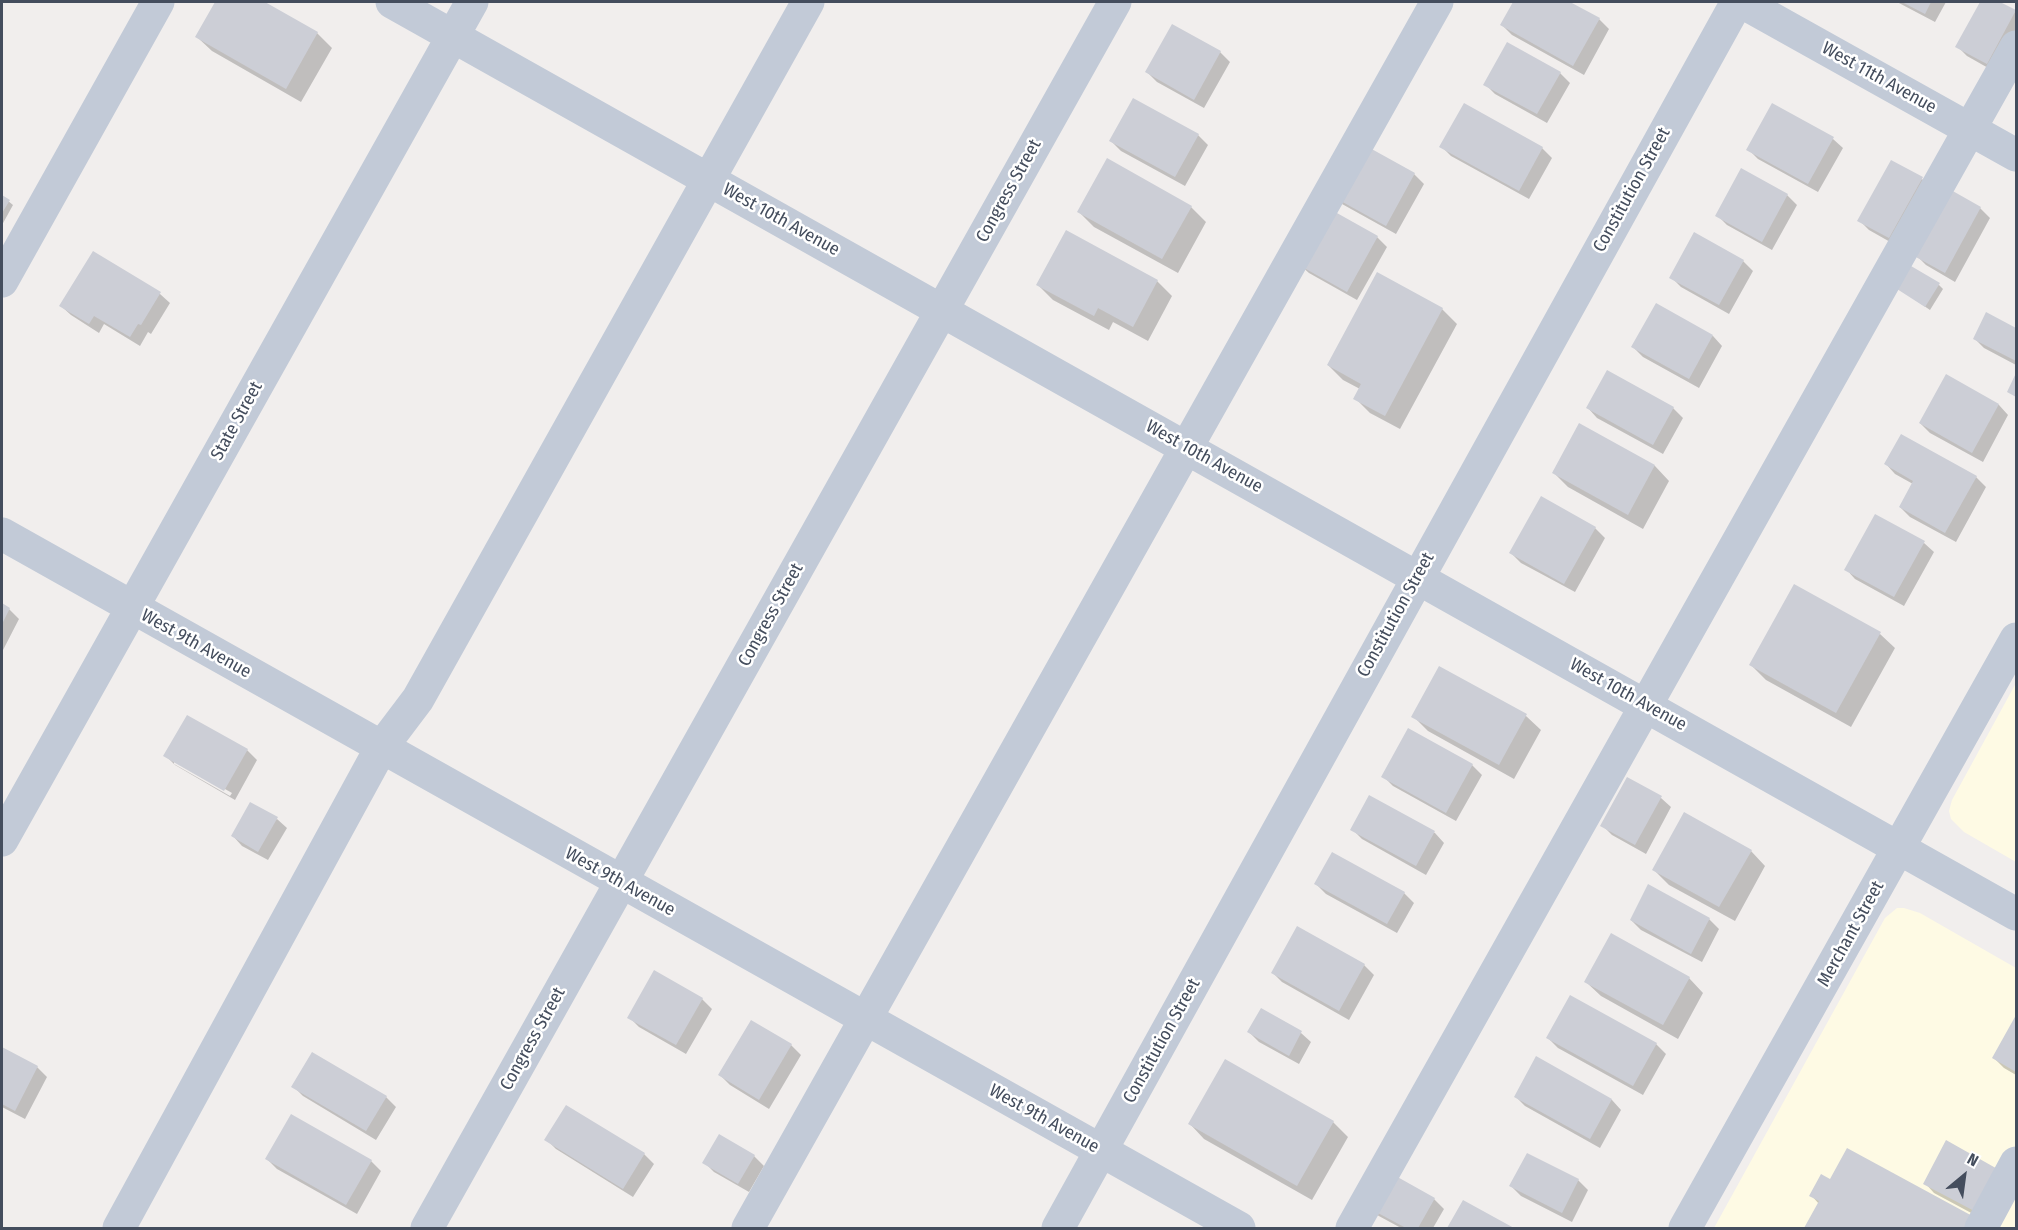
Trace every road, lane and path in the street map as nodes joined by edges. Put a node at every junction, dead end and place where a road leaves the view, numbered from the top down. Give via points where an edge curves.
1 (158, 2) edge
2 (392, 2) edge
3 (472, 2) edge
4 (808, 2) edge
5 (1115, 2) edge
6 (1437, 2) edge
7 (1737, 2) edge
8 (1742, 2) edge
9 (453, 36) junction
10 (2016, 47) edge
11 (1970, 129) junction
12 (2016, 155) edge
13 (710, 180) junction
14 (2, 281) edge
15 (942, 309) junction
16 (1187, 447) junction
17 (2, 534) edge
18 (1417, 577) junction
19 (132, 608) junction
20 (2016, 639) edge
21 (1646, 705) junction
22 (381, 748) junction
23 (2, 840) edge
24 (1899, 848) junction
25 (621, 882) junction
26 (2016, 914) edge
27 (865, 1019) junction
28 (1101, 1151) junction
29 (2016, 1163) edge
30 (119, 1228) edge
31 (427, 1228) edge
32 (748, 1228) edge
33 (1058, 1228) edge
34 (1239, 1228) edge
35 (1352, 1228) edge
36 (1685, 1228) edge
37 (1981, 1228) edge

1 - 14 street
2 - 9 street, West 10th Avenue
3 - 9 street, State Street
4 - 13 street
5 - 15 street, Congress Street
6 - 16 street
7 - 18 street, Constitution Street
8 - 11 street, West 11th Avenue
9 - 13 street, West 10th Avenue
9 - 19 street, State Street
10 - 11 street
11 - 12 street, West 11th Avenue
11 - 21 street
13 - 15 street, West 10th Avenue
13 - 22 street via 418,699
15 - 16 street, West 10th Avenue
15 - 25 street, Congress Street
16 - 18 street, West 10th Avenue
16 - 27 street
17 - 19 street, West 9th Avenue
18 - 21 street, West 10th Avenue
18 - 28 street, Constitution Street
19 - 22 street, West 9th Avenue
19 - 23 street, State Street
20 - 24 street, Merchant Street
21 - 24 street, West 10th Avenue
21 - 35 street
22 - 25 street, West 9th Avenue
22 - 30 street
24 - 26 street, West 10th Avenue
24 - 36 street, Merchant Street
25 - 27 street, West 9th Avenue
25 - 31 street, Congress Street
27 - 28 street, West 9th Avenue
27 - 32 street
28 - 33 street, Constitution Street
28 - 34 street, West 9th Avenue
29 - 37 street

